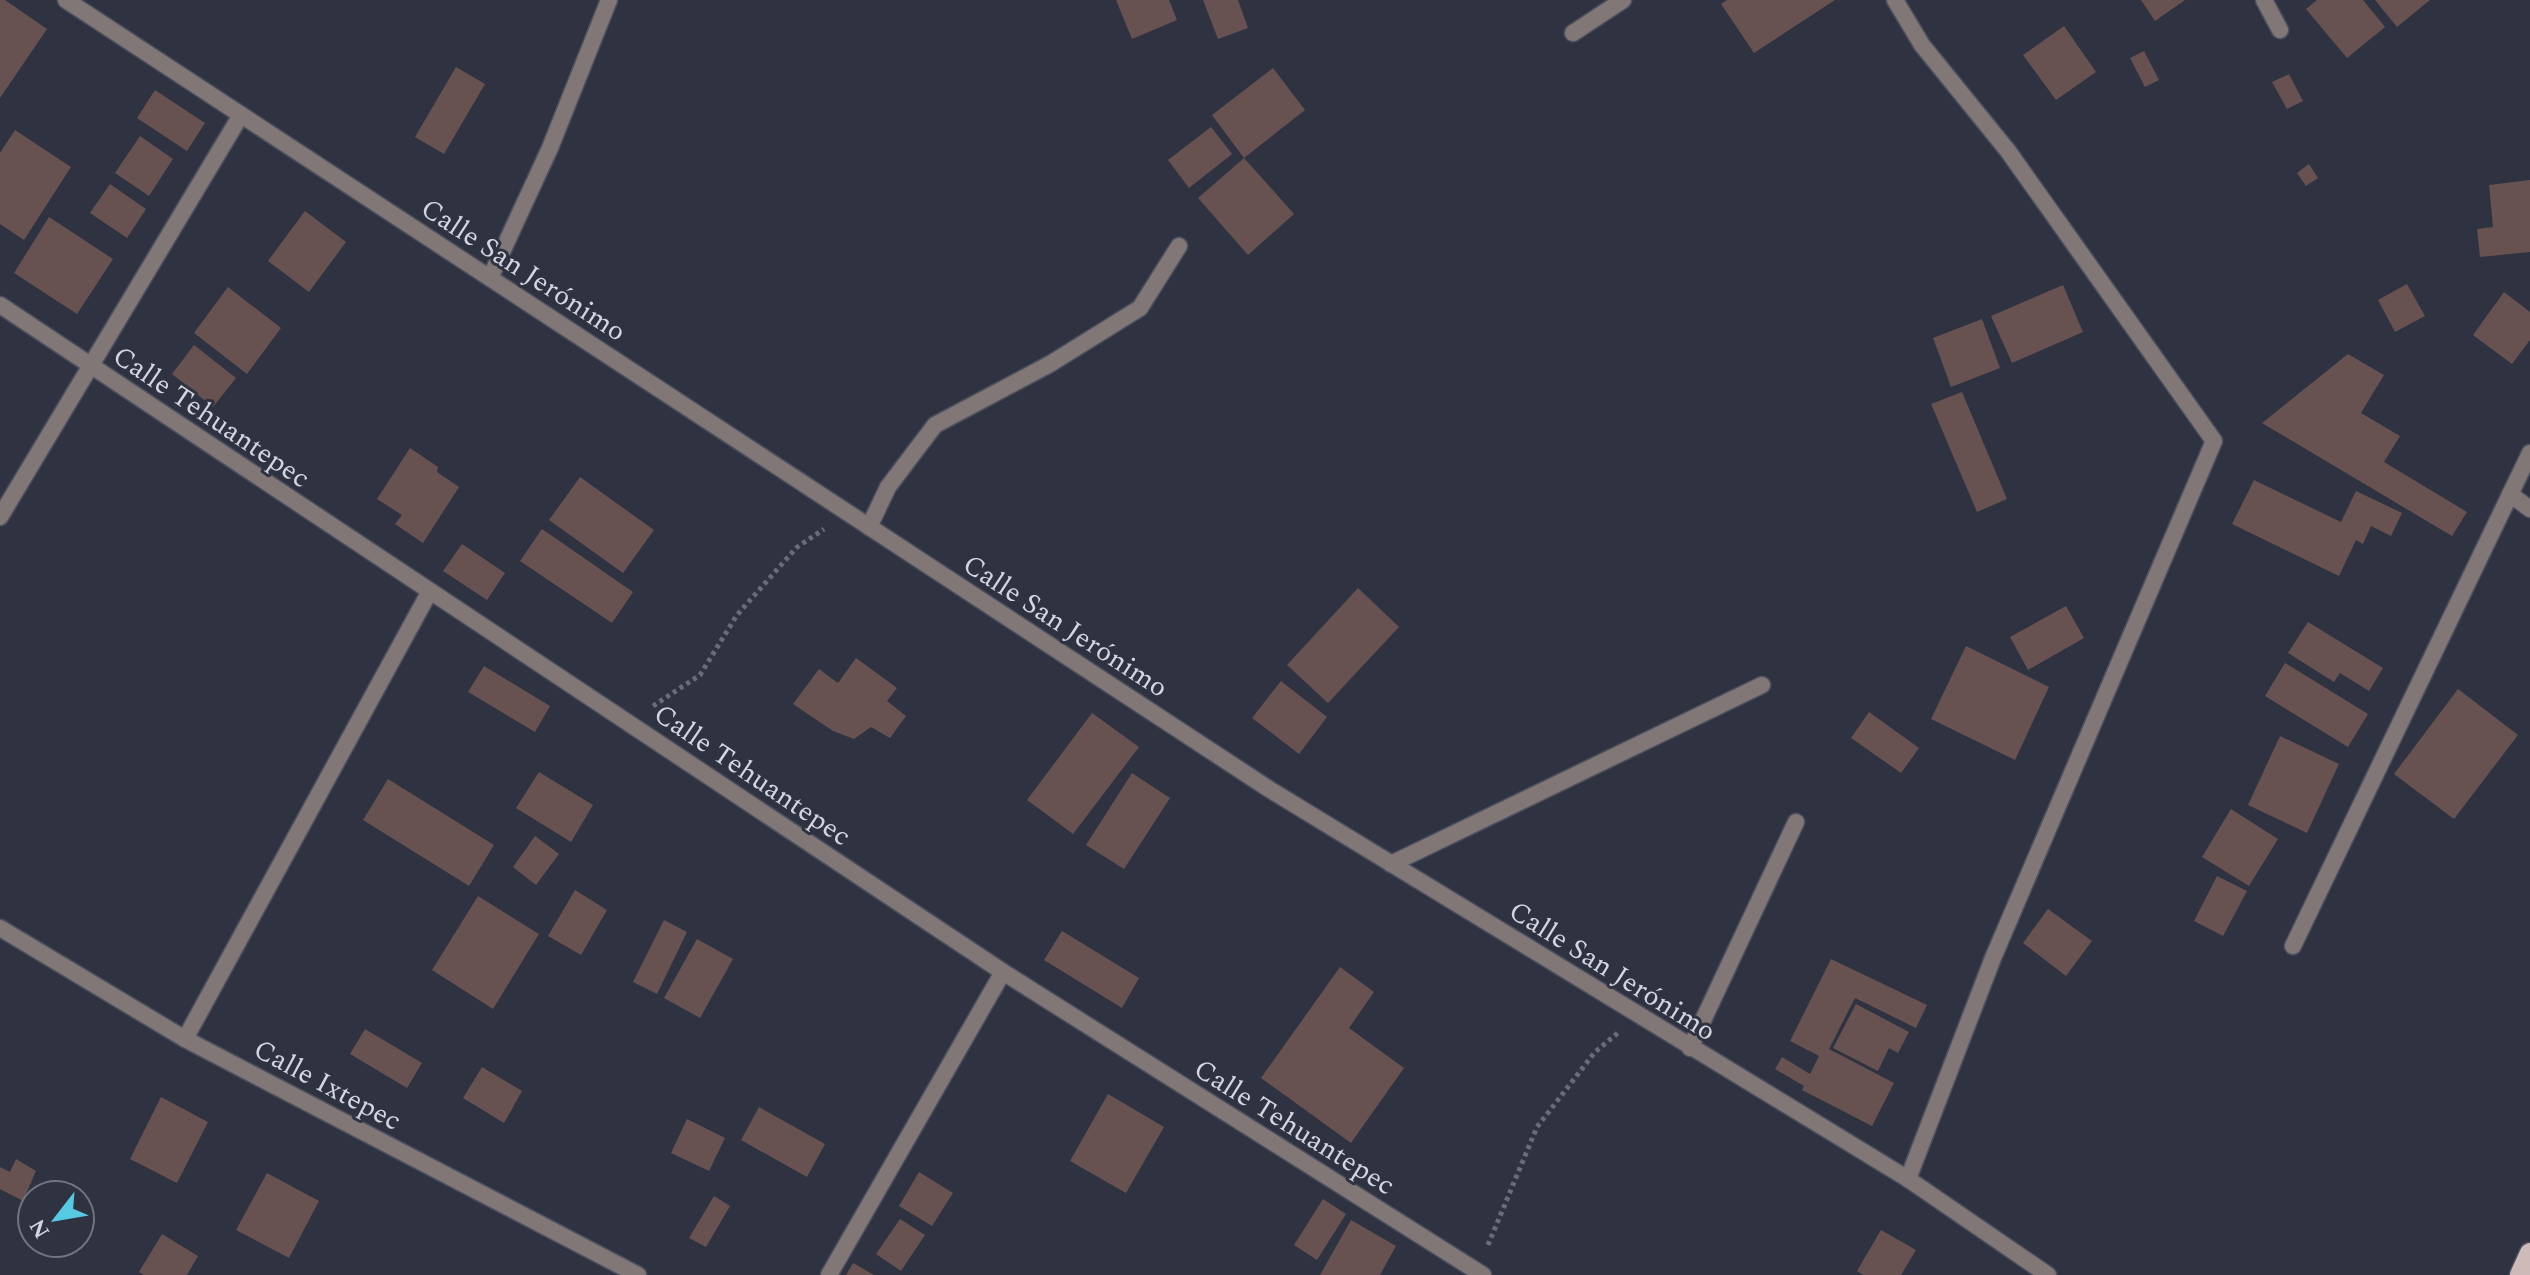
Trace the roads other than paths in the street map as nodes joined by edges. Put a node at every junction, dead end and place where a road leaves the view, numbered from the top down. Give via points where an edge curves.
1 (66, 0) edge
2 (609, 0) edge
3 (1623, 0) edge
4 (1895, 0) edge
5 (2264, 0) edge
6 (2280, 30) dead end
7 (1573, 33) dead end
8 (241, 115) junction
9 (1179, 246) dead end
10 (490, 278) junction
11 (0, 305) edge
12 (89, 365) junction
13 (2530, 453) edge
14 (2510, 494) junction
15 (2530, 509) edge
16 (0, 517) edge
17 (869, 527) junction
18 (430, 591) junction
19 (1762, 685) dead end
20 (1796, 822) dead end
21 (1391, 864) junction
22 (0, 928) edge
23 (2293, 946) dead end
24 (1003, 972) junction
25 (185, 1039) junction
26 (1690, 1048) junction
27 (1908, 1179) junction
28 (2530, 1253) edge
29 (1481, 1274) edge
30 (638, 1275) edge
31 (829, 1275) edge
32 (2048, 1275) edge
33 (2520, 1275) edge

1 - 8 street, Calle San Jerónimo
2 - 10 street via 550,148
3 - 7 street
4 - 27 street via 1922,45 2008,151 2214,441 1993,958
5 - 6 street
8 - 10 street, Calle San Jerónimo
8 - 12 street
9 - 17 street via 1140,308 1050,364 935,425 888,487
10 - 17 street, Calle San Jerónimo
11 - 12 street, Calle Tehuantepec
12 - 16 street
12 - 18 street, Calle Tehuantepec
13 - 14 street
14 - 15 street
14 - 23 street
17 - 21 street, Calle San Jerónimo
18 - 24 street, Calle Tehuantepec
18 - 25 street
19 - 21 street
20 - 26 street
21 - 26 street, Calle San Jerónimo
22 - 25 street, Calle Ixtepec
24 - 29 street, Calle Tehuantepec
24 - 31 street
25 - 30 street, Calle Ixtepec
26 - 27 street, Calle San Jerónimo
27 - 32 street, Calle San Jerónimo
28 - 33 main road

